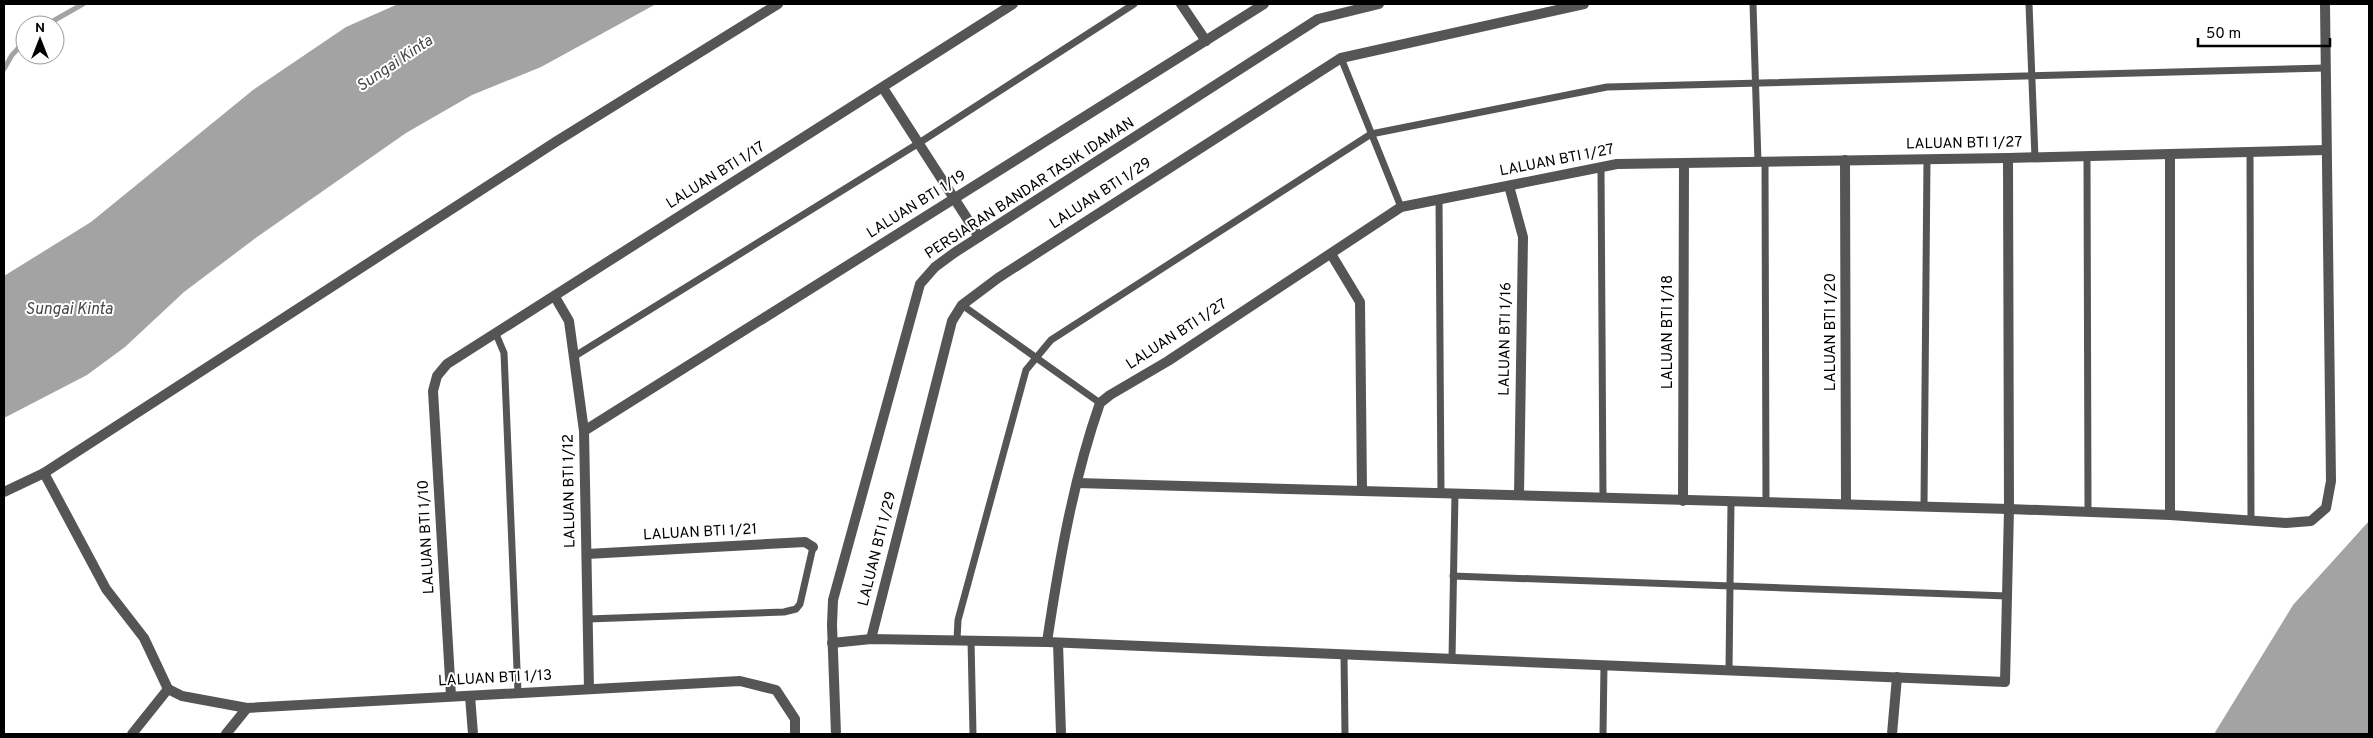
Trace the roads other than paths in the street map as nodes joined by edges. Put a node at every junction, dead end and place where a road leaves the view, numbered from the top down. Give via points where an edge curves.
1 (778, 4) edge
2 (1013, 4) edge
3 (1134, 4) edge
4 (1181, 4) edge
5 (1264, 4) edge
6 (1379, 4) edge
7 (1584, 4) edge
8 (1753, 4) edge
9 (2029, 4) edge
10 (2325, 4) edge
11 (1206, 41) junction
12 (1341, 58) junction
13 (2326, 68) junction
14 (2032, 76) junction
15 (1757, 83) junction
16 (883, 88) junction
17 (1371, 134) junction
18 (919, 143) junction
19 (2326, 150) junction
20 (2250, 152) junction
21 (2170, 154) junction
22 (2087, 156) junction
23 (2008, 158) junction
24 (2035, 158) junction
25 (1927, 159) junction
26 (1845, 160) junction
27 (1762, 162) junction
28 (1684, 163) junction
29 (1601, 167) junction
30 (1508, 186) junction
31 (956, 198) junction
32 (1439, 199) junction
33 (1401, 207) junction
34 (979, 237) junction
35 (1331, 254) junction
36 (555, 297) junction
37 (962, 305) junction
38 (496, 334) junction
39 (575, 356) junction
40 (1035, 357) junction
41 (437, 376) joint
42 (1100, 403) junction
43 (584, 431) junction
44 (44, 473) junction
45 (1077, 483) junction
46 (1362, 491) junction
47 (4, 492) edge
48 (1441, 493) junction
49 (1455, 493) junction
50 (1519, 495) junction
51 (1603, 498) junction
52 (1682, 501) junction
53 (1731, 502) junction
54 (1766, 503) junction
55 (1846, 504) junction
56 (1924, 506) junction
57 (2009, 509) junction
58 (2088, 512) junction
59 (2170, 516) junction
60 (2251, 521) junction
61 (813, 547) joint
62 (587, 554) junction
63 (1453, 576) junction
64 (1730, 587) junction
65 (2007, 596) junction
66 (588, 619) junction
67 (871, 639) junction
68 (957, 640) junction
69 (971, 640) junction
70 (1047, 642) junction
71 (832, 643) junction
72 (1058, 643) junction
73 (1344, 654) junction
74 (1452, 659) junction
75 (1604, 665) junction
76 (1729, 670) junction
77 (1897, 677) junction
78 (168, 689) junction
79 (589, 689) junction
80 (518, 693) junction
81 (451, 696) junction
82 (470, 696) junction
83 (247, 708) junction
84 (132, 734) edge
85 (226, 734) edge
86 (473, 734) edge
87 (795, 734) edge
88 (836, 734) edge
89 (973, 734) edge
90 (1061, 734) edge
91 (1345, 734) edge
92 (1602, 734) edge
93 (1892, 734) edge

1 - 44 street via 557,141
2 - 16 street, LALUAN BTI 1/17
3 - 18 lane
4 - 11 street
5 - 11 street, LALUAN BTI 1/19
6 - 34 street, PERSIARAN BANDAR TASIK IDAMAN via 1318,19
7 - 12 street, LALUAN BTI 1/29
8 - 15 lane
9 - 14 lane
10 - 13 street
11 - 31 street, LALUAN BTI 1/19
12 - 17 lane
12 - 37 street, LALUAN BTI 1/29 via 998,278
13 - 14 lane
13 - 19 street
14 - 15 lane
14 - 24 lane
15 - 17 lane via 1607,87
15 - 27 lane
16 - 18 street
16 - 36 street, LALUAN BTI 1/17
17 - 33 lane
17 - 40 lane via 1051,340
18 - 31 street
18 - 39 lane
19 - 20 street, LALUAN BTI 1/27
19 - 60 street via 2332,481 2326,508 2311,521
20 - 21 street, LALUAN BTI 1/27
20 - 60 lane
21 - 22 street, LALUAN BTI 1/27
21 - 59 street
22 - 24 street, LALUAN BTI 1/27
22 - 58 lane
23 - 24 street, LALUAN BTI 1/27
23 - 25 street, LALUAN BTI 1/27
23 - 57 street
25 - 26 street, LALUAN BTI 1/27
25 - 56 lane
26 - 27 street, LALUAN BTI 1/27
26 - 55 street, LALUAN BTI 1/20
27 - 28 street, LALUAN BTI 1/27
27 - 54 lane
28 - 29 street, LALUAN BTI 1/27
28 - 52 street, LALUAN BTI 1/18
29 - 30 street, LALUAN BTI 1/27
29 - 51 lane
30 - 32 street, LALUAN BTI 1/27
30 - 50 street, LALUAN BTI 1/16 via 1523,236
31 - 34 street
31 - 43 street, LALUAN BTI 1/19
32 - 33 street, LALUAN BTI 1/27
32 - 48 lane
33 - 35 street, LALUAN BTI 1/27
34 - 71 street, PERSIARAN BANDAR TASIK IDAMAN via 935,267 920,284 833,600
35 - 42 street, LALUAN BTI 1/27
35 - 46 street via 1360,302
36 - 38 street, LALUAN BTI 1/17
36 - 39 street, LALUAN BTI 1/12 via 569,321
37 - 40 lane
37 - 67 street, LALUAN BTI 1/29 via 952,321
38 - 41 street, LALUAN BTI 1/17 via 447,364
38 - 80 lane via 504,353
39 - 43 street, LALUAN BTI 1/12
40 - 42 lane
40 - 68 lane via 1026,370 958,620
41 - 81 street, LALUAN BTI 1/10 via 433,391
42 - 45 street
43 - 62 street, LALUAN BTI 1/12
44 - 47 street
44 - 78 street via 106,589 144,638
45 - 46 street
45 - 70 street
46 - 48 street
48 - 49 street
49 - 50 street
49 - 63 lane
50 - 51 street
51 - 52 street
52 - 53 street
53 - 54 street
53 - 64 lane
54 - 55 street
55 - 56 street
56 - 57 street
57 - 58 street
57 - 65 street
58 - 59 street
59 - 60 street
61 - 62 street, LALUAN BTI 1/21 via 806,542
61 - 66 lane via 800,604 796,609
62 - 66 street, LALUAN BTI 1/12
63 - 64 lane
63 - 74 lane
64 - 65 lane
64 - 76 lane
65 - 77 street via 2005,682
66 - 79 street, LALUAN BTI 1/12
67 - 68 street
67 - 71 street
68 - 69 street
69 - 70 street
69 - 89 lane
70 - 72 street
71 - 88 street, PERSIARAN BANDAR TASIK IDAMAN
72 - 73 street
72 - 90 street
73 - 74 street
73 - 91 lane
74 - 75 street
75 - 76 street
75 - 92 lane
76 - 77 street
77 - 93 street
78 - 83 street, LALUAN BTI 1/13 via 182,696
78 - 84 street
79 - 80 street, LALUAN BTI 1/13
79 - 87 street, LALUAN BTI 1/13 via 740,681 776,690 795,719
80 - 82 street, LALUAN BTI 1/13
81 - 82 street, LALUAN BTI 1/13
81 - 83 street, LALUAN BTI 1/13
82 - 86 street
83 - 85 street

